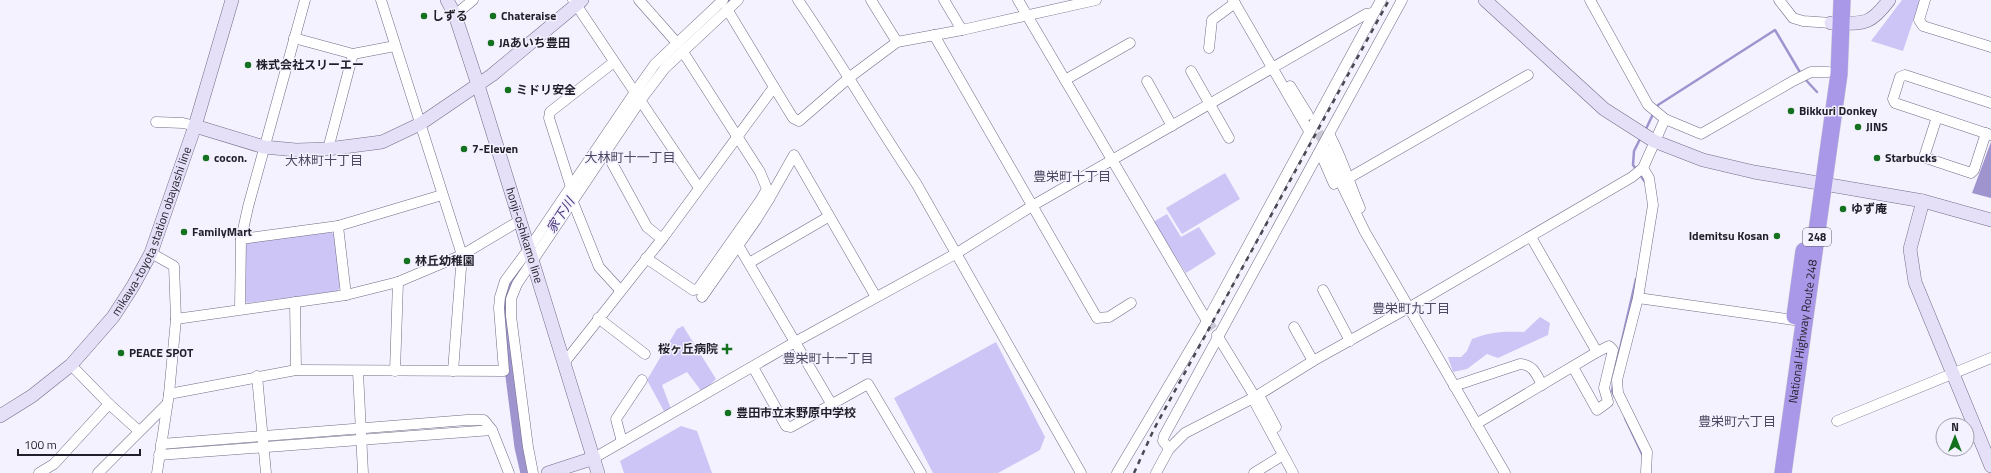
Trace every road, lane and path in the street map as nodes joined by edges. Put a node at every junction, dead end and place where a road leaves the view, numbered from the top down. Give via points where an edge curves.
1 (232, 0) edge
2 (305, 0) edge
3 (381, 0) edge
4 (447, 0) edge
5 (474, 0) edge
6 (639, 0) edge
7 (738, 0) edge
8 (798, 0) edge
9 (871, 0) edge
10 (944, 0) edge
11 (1018, 0) edge
12 (1096, 0) edge
13 (1381, 0) edge
14 (1402, 0) edge
15 (1485, 0) edge
16 (1590, 0) edge
17 (1779, 0) edge
18 (1831, 0) edge
19 (1842, 0) edge
20 (1889, 0) edge
21 (1925, 0) edge
22 (577, 2) edge
23 (1077, 2) edge
24 (1234, 2) edge
25 (722, 3) edge
26 (1373, 13) junction
27 (455, 15) junction
28 (1027, 15) junction
29 (1837, 23) junction
30 (962, 30) junction
31 (934, 36) junction
32 (294, 38) junction
33 (897, 42) junction
34 (677, 43) junction
35 (1130, 43) dead end
36 (395, 46) junction
37 (1991, 47) edge
38 (1209, 48) dead end
39 (683, 52) junction
40 (353, 54) junction
41 (614, 62) junction
42 (1273, 67) junction
43 (1191, 71) dead end
44 (1828, 72) junction
45 (1528, 75) dead end
46 (850, 77) junction
47 (1065, 80) junction
48 (1147, 81) dead end
49 (478, 85) junction
50 (774, 87) junction
51 (637, 96) junction
52 (1210, 103) junction
53 (1991, 103) edge
54 (1308, 115) tunnel mouth
55 (1936, 117) junction
56 (1665, 119) junction
57 (156, 122) dead end
58 (420, 124) junction
59 (195, 126) junction
60 (1172, 126) junction
61 (1309, 131) junction
62 (1329, 134) junction
63 (1989, 134) edge
64 (737, 136) junction
65 (1229, 138) dead end
66 (1654, 141) junction
67 (264, 147) junction
68 (328, 150) junction
69 (606, 152) junction
70 (1323, 152) junction
71 (1113, 161) junction
72 (1643, 168) junction
73 (1347, 179) junction
74 (1818, 183) junction
75 (571, 187) junction
76 (699, 188) junction
77 (442, 195) junction
78 (766, 197) junction
79 (1923, 201) junction
80 (573, 202) junction
81 (1032, 206) junction
82 (828, 216) junction
83 (1991, 220) edge
84 (519, 221) junction
85 (338, 226) junction
86 (1364, 228) junction
87 (1531, 237) junction
88 (241, 239) junction
89 (662, 239) junction
90 (738, 245) junction
91 (528, 250) junction
92 (151, 253) junction
93 (957, 253) junction
94 (462, 255) junction
95 (646, 258) junction
96 (749, 262) junction
97 (532, 263) junction
98 (398, 282) junction
99 (620, 290) junction
100 (1323, 290) dead end
101 (346, 295) junction
102 (702, 296) dead end
103 (876, 297) junction
104 (1638, 298) junction
105 (295, 302) junction
106 (1131, 303) dead end
107 (1410, 307) junction
108 (240, 309) junction
109 (598, 318) junction
110 (176, 319) junction
111 (1207, 320) junction
112 (1794, 320) junction
113 (1294, 327) dead end
114 (1218, 337) junction
115 (1350, 341) junction
116 (795, 342) junction
117 (1597, 352) junction
118 (645, 354) dead end
119 (1991, 358) edge
120 (1313, 361) junction
121 (564, 363) junction
122 (71, 365) junction
123 (753, 367) junction
124 (1573, 367) junction
125 (296, 370) junction
126 (395, 371) junction
127 (453, 371) junction
128 (358, 372) junction
129 (1953, 373) junction
130 (257, 376) junction
131 (642, 380) dead end
132 (1542, 385) junction
133 (1454, 386) junction
134 (1255, 397) junction
135 (168, 399) junction
136 (109, 404) junction
137 (832, 405) junction
138 (0, 416) edge
139 (1837, 421) dead end
140 (1476, 424) junction
141 (361, 428) junction
142 (492, 430) junction
143 (139, 431) junction
144 (263, 436) junction
145 (362, 441) junction
146 (622, 442) junction
147 (161, 444) junction
148 (264, 448) junction
149 (1169, 448) junction
150 (159, 455) junction
151 (1280, 457) dead end
152 (594, 458) junction
153 (1991, 466) edge
154 (39, 473) edge
155 (98, 473) edge
156 (157, 473) edge
157 (266, 473) edge
158 (363, 473) edge
159 (509, 473) edge
160 (533, 473) edge
161 (548, 473) edge
162 (598, 473) edge
163 (921, 473) edge
164 (1081, 473) edge
165 (1117, 473) edge
166 (1156, 473) edge
167 (1254, 473) edge
168 (1293, 473) edge
169 (1300, 473) edge
170 (1505, 473) edge
171 (1646, 473) edge
172 (1774, 473) edge
173 (1784, 473) edge

1 - 59 street, mikawa-toyota station obayashi line
2 - 32 street
3 - 36 street
4 - 27 street, honji-oshikamo line
5 - 27 street
6 - 34 street
7 - 25 street
8 - 46 street
9 - 33 street
10 - 30 street
11 - 28 street
12 - 23 street
13 - 26 street
14 - 62 street
15 - 66 street via 1604,109
16 - 56 street via 1648,106
17 - 29 street via 1793,18
18 - 29 highway, National Highway Route 248 / 248
19 - 29 highway, National Highway Route 248 / 248
20 - 29 street via 1871,21 1860,24
21 - 37 street via 1919,20 1923,26
22 - 41 street
22 - 49 street
23 - 28 street
24 - 38 street via 1212,20
24 - 42 street
25 - 34 street
25 - 39 street
25 - 50 street
26 - 42 street via 1366,14
26 - 61 street
27 - 49 street, honji-oshikamo line
28 - 30 street
28 - 47 street
29 - 44 highway, National Highway Route 248 / 248
29 - 74 highway, National Highway Route 248 / 248 via 1839,74
30 - 31 street
31 - 33 street
31 - 81 street
32 - 40 street
32 - 67 street
33 - 46 street
34 - 51 street via 655,64
35 - 47 street
36 - 40 street
36 - 58 street
39 - 51 street
39 - 64 street
40 - 68 street
41 - 51 street
41 - 75 street via 550,112 548,118
42 - 52 street
42 - 54 street via 1282,75
42 - 61 street
43 - 52 street
44 - 56 street via 1811,72 1701,134
44 - 74 highway, National Highway Route 248 / 248 via 1820,121
45 - 73 street
46 - 50 street via 799,121 793,118
46 - 93 street
47 - 71 street
48 - 60 street
49 - 58 street
49 - 84 street, honji-oshikamo line
50 - 64 street
51 - 69 street
51 - 75 street
51 - 76 street
52 - 60 street
52 - 65 street
53 - 55 street via 1905,75 1900,77 1893,99 1895,103
55 - 63 street
55 - 63 street via 1926,158 1971,173
56 - 66 street
57 - 59 street
58 - 68 street via 382,142
58 - 77 street
59 - 67 street
59 - 92 street, mikawa-toyota station obayashi line
60 - 71 street
61 - 111 street
62 - 70 street
62 - 73 street via 1337,148
64 - 76 street
64 - 78 street via 766,183
66 - 72 street
66 - 74 street via 1704,160
67 - 68 street
67 - 88 street
69 - 80 street
69 - 89 street via 647,227
70 - 86 street via 1323,159 1354,224
70 - 114 street
71 - 81 street
71 - 111 street
72 - 87 street
72 - 104 street via 1649,178 1653,205
73 - 86 street via 1362,212
74 - 79 street
74 - 112 highway, National Highway Route 248 / 248
74 - 173 highway, National Highway Route 248 / 248 via 1812,278
75 - 91 street
76 - 89 street
77 - 85 street
77 - 94 street
78 - 82 street via 794,155
78 - 90 street
78 - 95 street via 698,289 689,287
79 - 83 street
79 - 129 street via 1910,249 1912,268 1915,282
80 - 97 street
80 - 99 street via 599,267
81 - 93 street
81 - 106 street via 1097,318 1109,317
82 - 96 street
82 - 103 street
84 - 91 street, honji-oshikamo line
84 - 94 street
85 - 88 street
85 - 101 street
86 - 107 street
87 - 107 street
87 - 117 street
88 - 108 street
89 - 95 street
90 - 96 street
90 - 102 street
91 - 97 street, honji-oshikamo line
91 - 127 street via 506,281 500,297 504,371
92 - 110 street via 174,266
92 - 122 street, mikawa-toyota station obayashi line via 112,317
93 - 103 street
93 - 164 street
94 - 98 street
94 - 127 street
95 - 99 street
96 - 116 street
97 - 121 street, honji-oshikamo line
97 - 160 street via 517,284 512,299 511,316
98 - 101 street
98 - 126 street
99 - 109 street
100 - 115 street
101 - 105 street
103 - 116 street
104 - 112 street
104 - 171 street via 1617,380 1618,393 1647,452
105 - 108 street
105 - 125 street
107 - 115 street
107 - 133 street
108 - 110 street
109 - 118 street
109 - 121 street
110 - 135 street
111 - 165 street
112 - 172 highway, National Highway Route 248 / 248
113 - 120 street
114 - 134 street
114 - 149 street via 1164,436
115 - 120 street
116 - 123 street
116 - 137 street
117 - 124 street
117 - 124 street via 1609,346 1613,350 1604,388 1608,402 1597,410
119 - 129 street
120 - 134 street
121 - 152 street, honji-oshikamo line
122 - 136 street
122 - 138 street, mikawa-toyota station obayashi line via 32,396
123 - 137 street via 786,426 791,427
123 - 146 street
124 - 132 street
125 - 128 street
125 - 130 street
126 - 127 street
126 - 128 street
128 - 141 street
129 - 139 street
129 - 153 street
130 - 135 street
130 - 144 street
131 - 146 street via 616,419
132 - 133 street via 1533,368 1528,364 1520,364
132 - 140 street
133 - 140 street
134 - 149 street via 1185,433
134 - 168 street via 1254,402
134 - 169 street via 1261,399
135 - 143 street
135 - 147 street
136 - 143 street
136 - 154 street via 54,464
137 - 163 street via 868,384
140 - 170 street
141 - 142 street via 484,420
141 - 144 street
141 - 145 street
142 - 145 street
142 - 159 street
143 - 155 street
144 - 147 street
144 - 148 street
145 - 148 street
145 - 158 street
146 - 152 street
147 - 150 street
148 - 150 street
148 - 157 street
149 - 166 street
150 - 156 street
151 - 167 street
152 - 161 street
152 - 162 street, honji-oshikamo line

